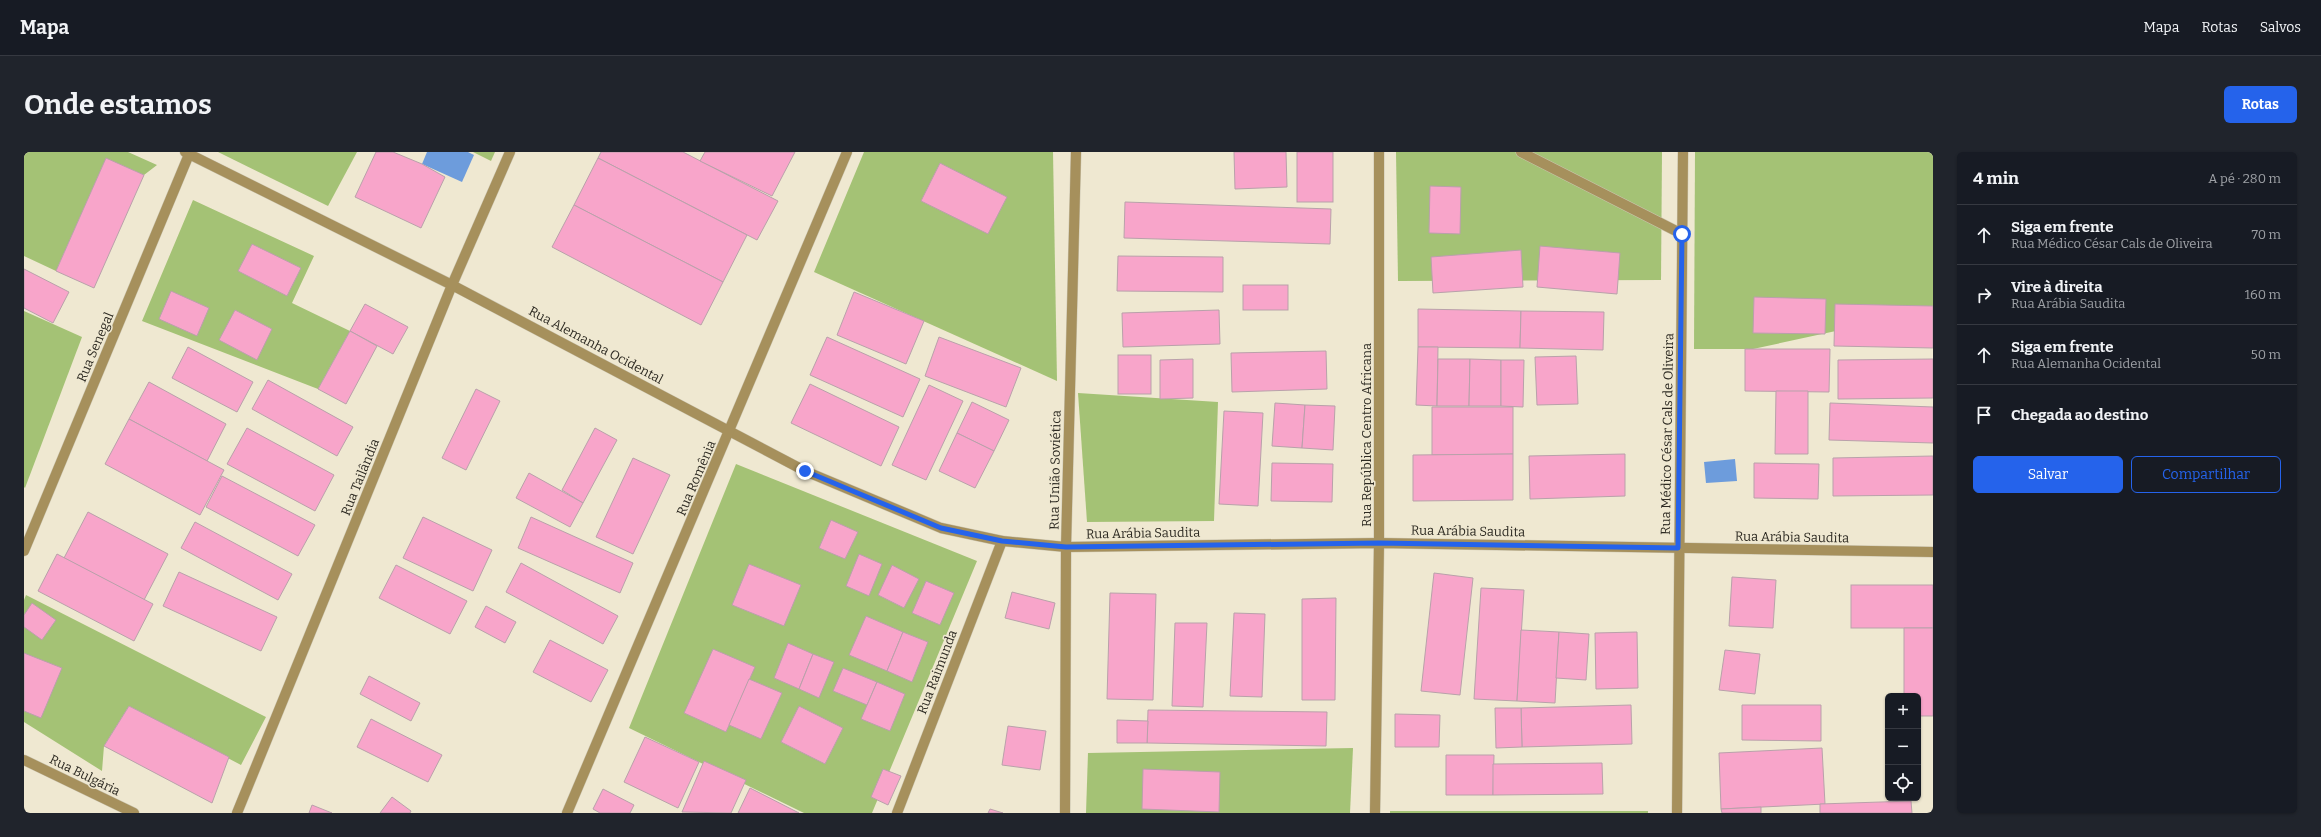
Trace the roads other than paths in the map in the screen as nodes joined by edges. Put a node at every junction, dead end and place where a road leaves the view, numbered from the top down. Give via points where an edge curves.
1 (510, 152) edge
2 (847, 152) edge
3 (1076, 152) edge
4 (1379, 152) edge
5 (1522, 152) edge
6 (1683, 152) edge
7 (188, 153) edge
8 (1682, 234) junction
9 (452, 285) junction
10 (730, 430) junction
11 (1002, 541) junction
12 (1379, 543) junction
13 (1066, 547) junction
14 (1678, 548) junction
15 (24, 551) edge
16 (1933, 552) edge
17 (24, 760) edge
18 (134, 813) edge
19 (237, 813) edge
20 (567, 813) edge
21 (897, 813) edge
22 (1065, 813) edge
23 (1375, 813) edge
24 (1677, 813) edge

1 - 9 street, Rua Tailândia
2 - 10 street, Rua Romênia
3 - 13 street, Rua União Soviética
4 - 12 street, Rua República Centro Africana
5 - 8 street
6 - 8 street, Rua Médico César Cals de Oliveira
7 - 9 street, Rua Alemanha Ocidental
7 - 15 street, Rua Senegal
8 - 14 street, Rua Médico César Cals de Oliveira
9 - 10 street, Rua Alemanha Ocidental
9 - 19 street, Rua Tailândia
10 - 11 street, Rua Alemanha Ocidental via 805,471 941,528
10 - 20 street, Rua Romênia
11 - 13 street, Rua Arábia Saudita
11 - 21 street, Rua Raimunda
12 - 13 street, Rua Arábia Saudita
12 - 14 street, Rua Arábia Saudita
12 - 23 street, Rua República Centro Africana
13 - 22 street, Rua União Soviética
14 - 16 street, Rua Arábia Saudita
14 - 24 street, Rua Médico César Cals de Oliveira
17 - 18 street, Rua Bulgária

